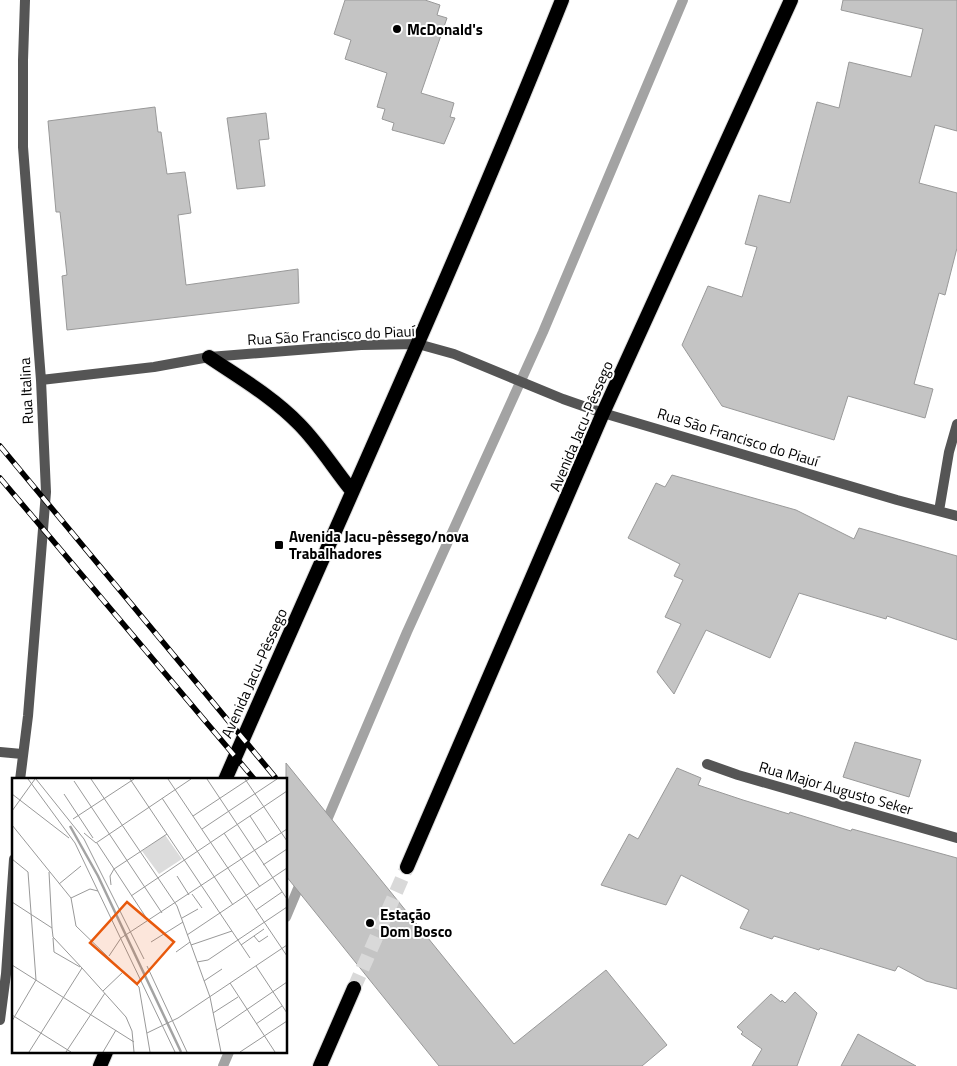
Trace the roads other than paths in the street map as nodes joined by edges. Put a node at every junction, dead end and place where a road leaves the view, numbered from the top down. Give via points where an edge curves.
1 (25, 0) edge
2 (562, 0) edge
3 (791, 0) edge
4 (418, 344) junction
5 (209, 357) junction
6 (41, 380) junction
7 (603, 413) junction
8 (957, 424) edge
9 (352, 491) junction
10 (939, 512) junction
11 (957, 516) edge
12 (0, 752) edge
13 (22, 754) junction
14 (707, 764) dead end
15 (20, 778) edge
16 (226, 778) edge
17 (957, 838) edge
18 (407, 867) tunnel mouth
19 (12, 888) edge
20 (354, 988) tunnel mouth
21 (0, 1020) edge
22 (105, 1054) edge
23 (100, 1066) edge
24 (320, 1066) edge

1 - 6 street, Rua Italina via 23,147
2 - 4 highway, Avenida Jacu-Pêssego
3 - 7 highway, Avenida Jacu-Pêssego
4 - 5 street, Rua São Francisco do Piauí via 361,345
4 - 7 street, Rua São Francisco do Piauí via 454,354
4 - 9 highway, Avenida Jacu-Pêssego
5 - 6 street, Rua São Francisco do Piauí
5 - 9 highway via 264,393 294,420
6 - 13 street, Rua Italina via 46,492 28,716
7 - 10 street, Rua São Francisco do Piauí
7 - 18 highway, Avenida Jacu-Pêssego
8 - 10 street
9 - 16 highway, Avenida Jacu-Pêssego
10 - 11 street, Rua São Francisco do Piauí
12 - 13 street
13 - 15 street, Rua Italina
14 - 17 street, Rua Major Augusto Seker
19 - 21 street
20 - 24 highway
22 - 23 highway

